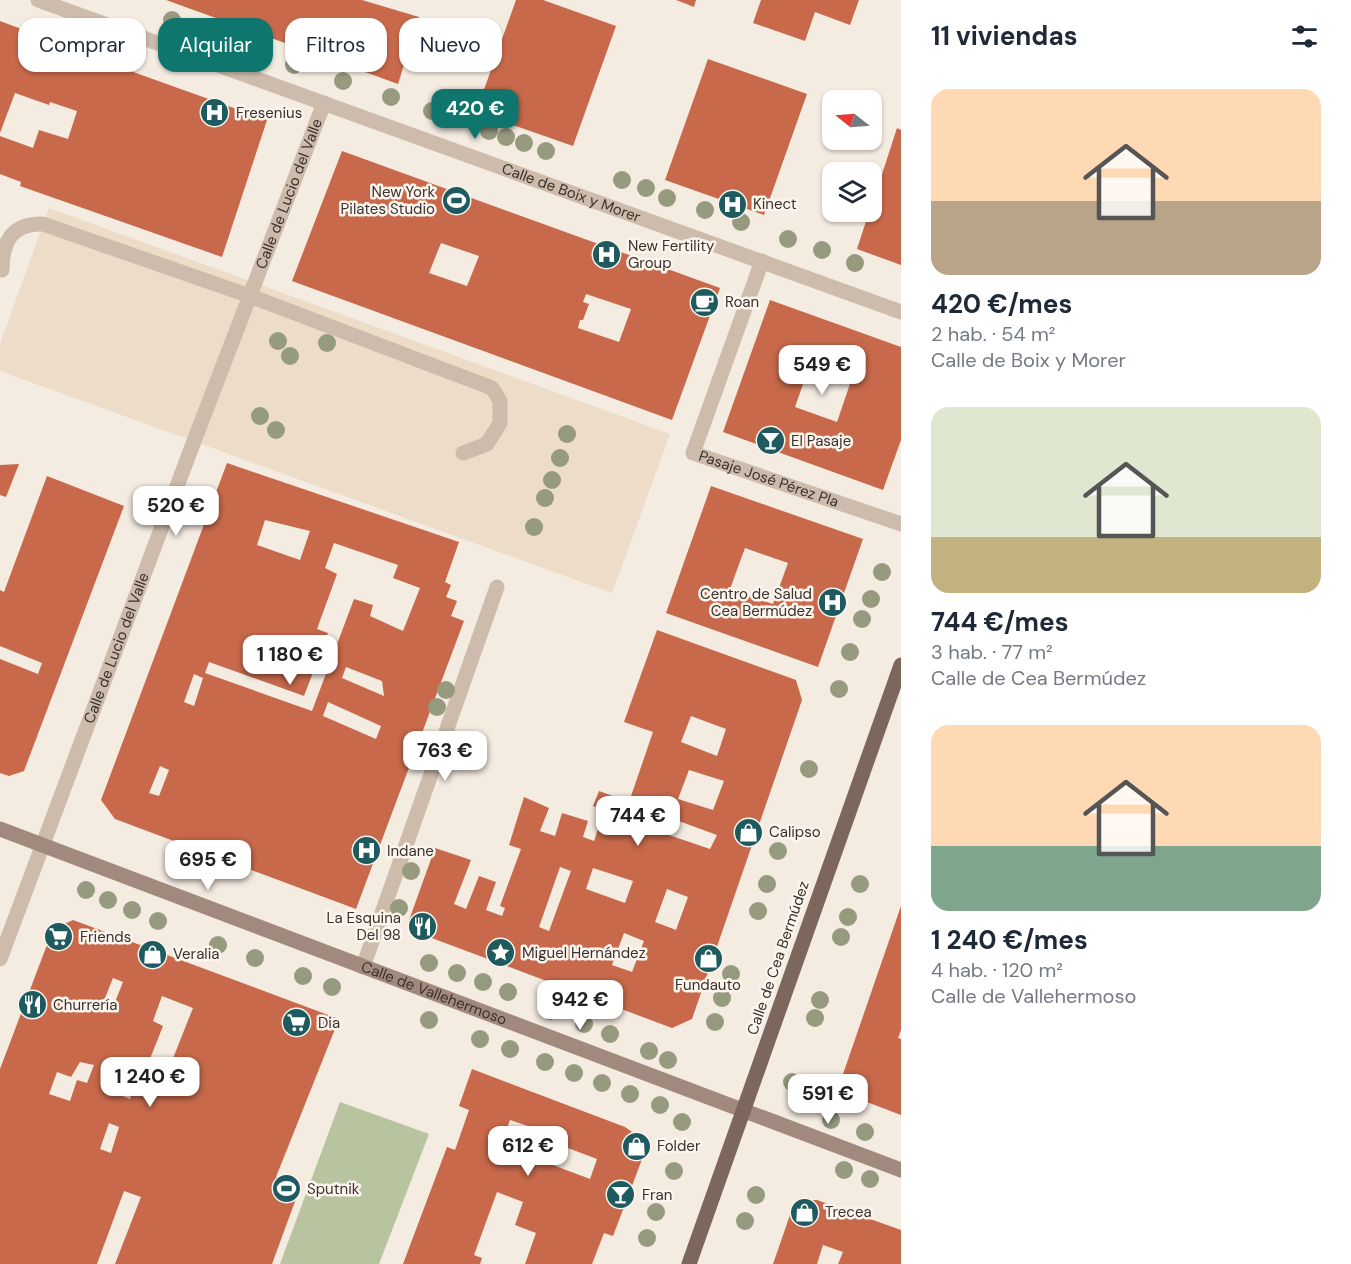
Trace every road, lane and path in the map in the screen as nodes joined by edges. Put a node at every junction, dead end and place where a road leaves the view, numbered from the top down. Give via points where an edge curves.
1 (38, 0) edge
2 (324, 103) junction
3 (762, 261) junction
4 (2, 270) dead end
5 (250, 296) junction
6 (901, 312) edge
7 (463, 453) dead end
8 (901, 524) edge
9 (497, 586) dead end
10 (901, 664) edge
11 (0, 829) edge
12 (43, 846) junction
13 (0, 960) edge
14 (363, 967) junction
15 (743, 1110) junction
16 (901, 1170) edge
17 (689, 1264) edge

1 - 2 street, Calle de Boix y Morer
2 - 3 street, Calle de Boix y Morer
2 - 5 street, Calle de Lucio del Valle
3 - 6 street, Calle de Boix y Morer
3 - 8 street, Pasaje José Pérez Pla via 693,453
4 - 5 street via 2,254 9,237 32,224 43,224
5 - 7 street via 492,388 500,401 500,423 487,444
5 - 12 street, Calle de Lucio del Valle
9 - 14 street
10 - 15 main road, Calle de Cea Bermúdez
11 - 12 street, Calle de Vallehermoso
12 - 13 street, Calle de Lucio del Valle
12 - 14 street, Calle de Vallehermoso
14 - 15 street, Calle de Vallehermoso
15 - 16 street, Calle de Vallehermoso
15 - 17 main road, Calle de Cea Bermúdez

